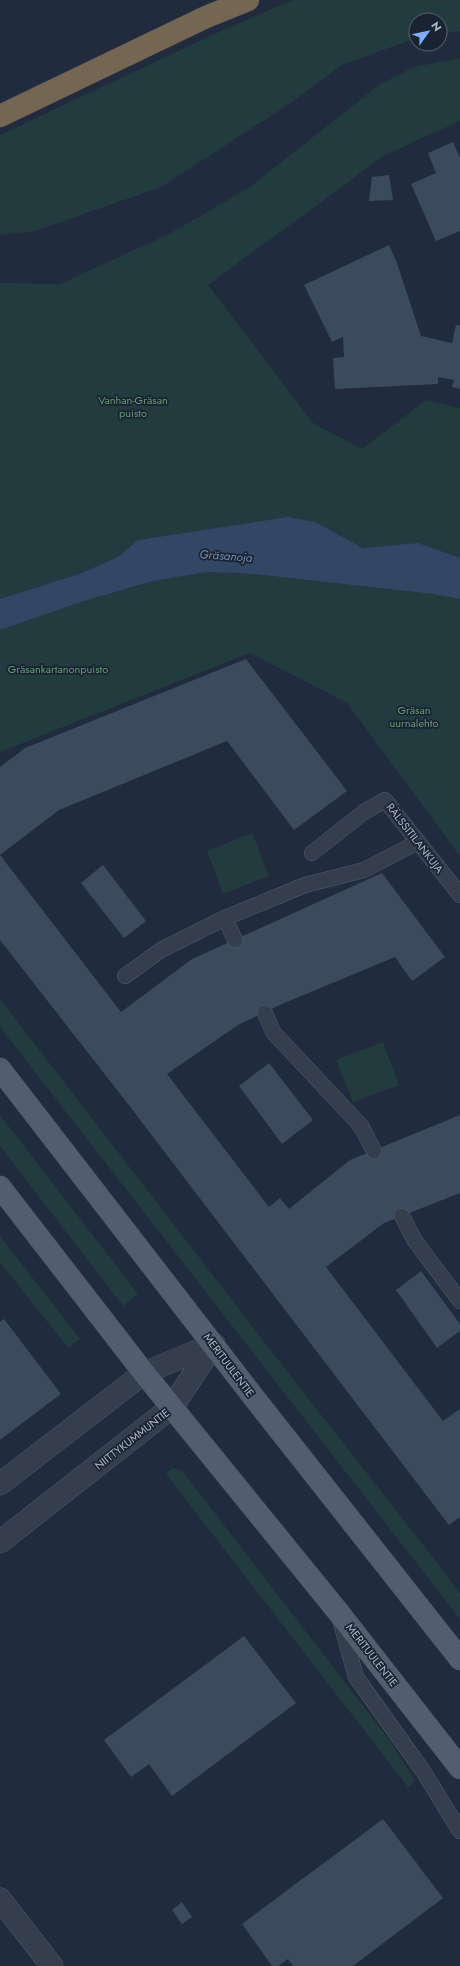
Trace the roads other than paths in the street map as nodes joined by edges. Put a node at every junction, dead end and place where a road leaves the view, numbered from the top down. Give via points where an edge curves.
1 (248, 0) edge
2 (0, 116) edge
3 (418, 842) junction
4 (312, 853) dead end
5 (460, 896) edge
6 (225, 918) junction
7 (235, 940) dead end
8 (125, 976) dead end
9 (265, 1013) dead end
10 (0, 1069) edge
11 (374, 1151) dead end
12 (0, 1187) edge
13 (402, 1216) dead end
14 (460, 1302) edge
15 (214, 1344) junction
16 (144, 1373) junction
17 (172, 1407) junction
18 (0, 1484) edge
19 (0, 1542) edge
20 (339, 1613) junction
21 (460, 1659) edge
22 (460, 1768) edge
23 (460, 1831) edge
24 (0, 1899) edge
25 (52, 1966) edge

1 - 2 highway via 206,17
3 - 4 lane, RÄLSSITILANKUJA via 385,800 364,812
3 - 5 lane, RÄLSSITILANKUJA
3 - 6 lane via 364,870 305,885
6 - 7 lane
6 - 8 lane via 160,950
9 - 11 lane via 273,1032 361,1126
10 - 15 main road, MERITUULENTIE
12 - 16 main road, MERITUULENTIE
13 - 14 lane via 415,1241
15 - 16 street
15 - 17 street, NIITTYKUMMUNTIE
15 - 21 main road, MERITUULENTIE
16 - 17 main road, MERITUULENTIE
16 - 18 street
17 - 19 street, NIITTYKUMMUNTIE
17 - 20 main road, MERITUULENTIE
20 - 22 main road, MERITUULENTIE
20 - 23 lane via 356,1677 423,1771
24 - 25 street

